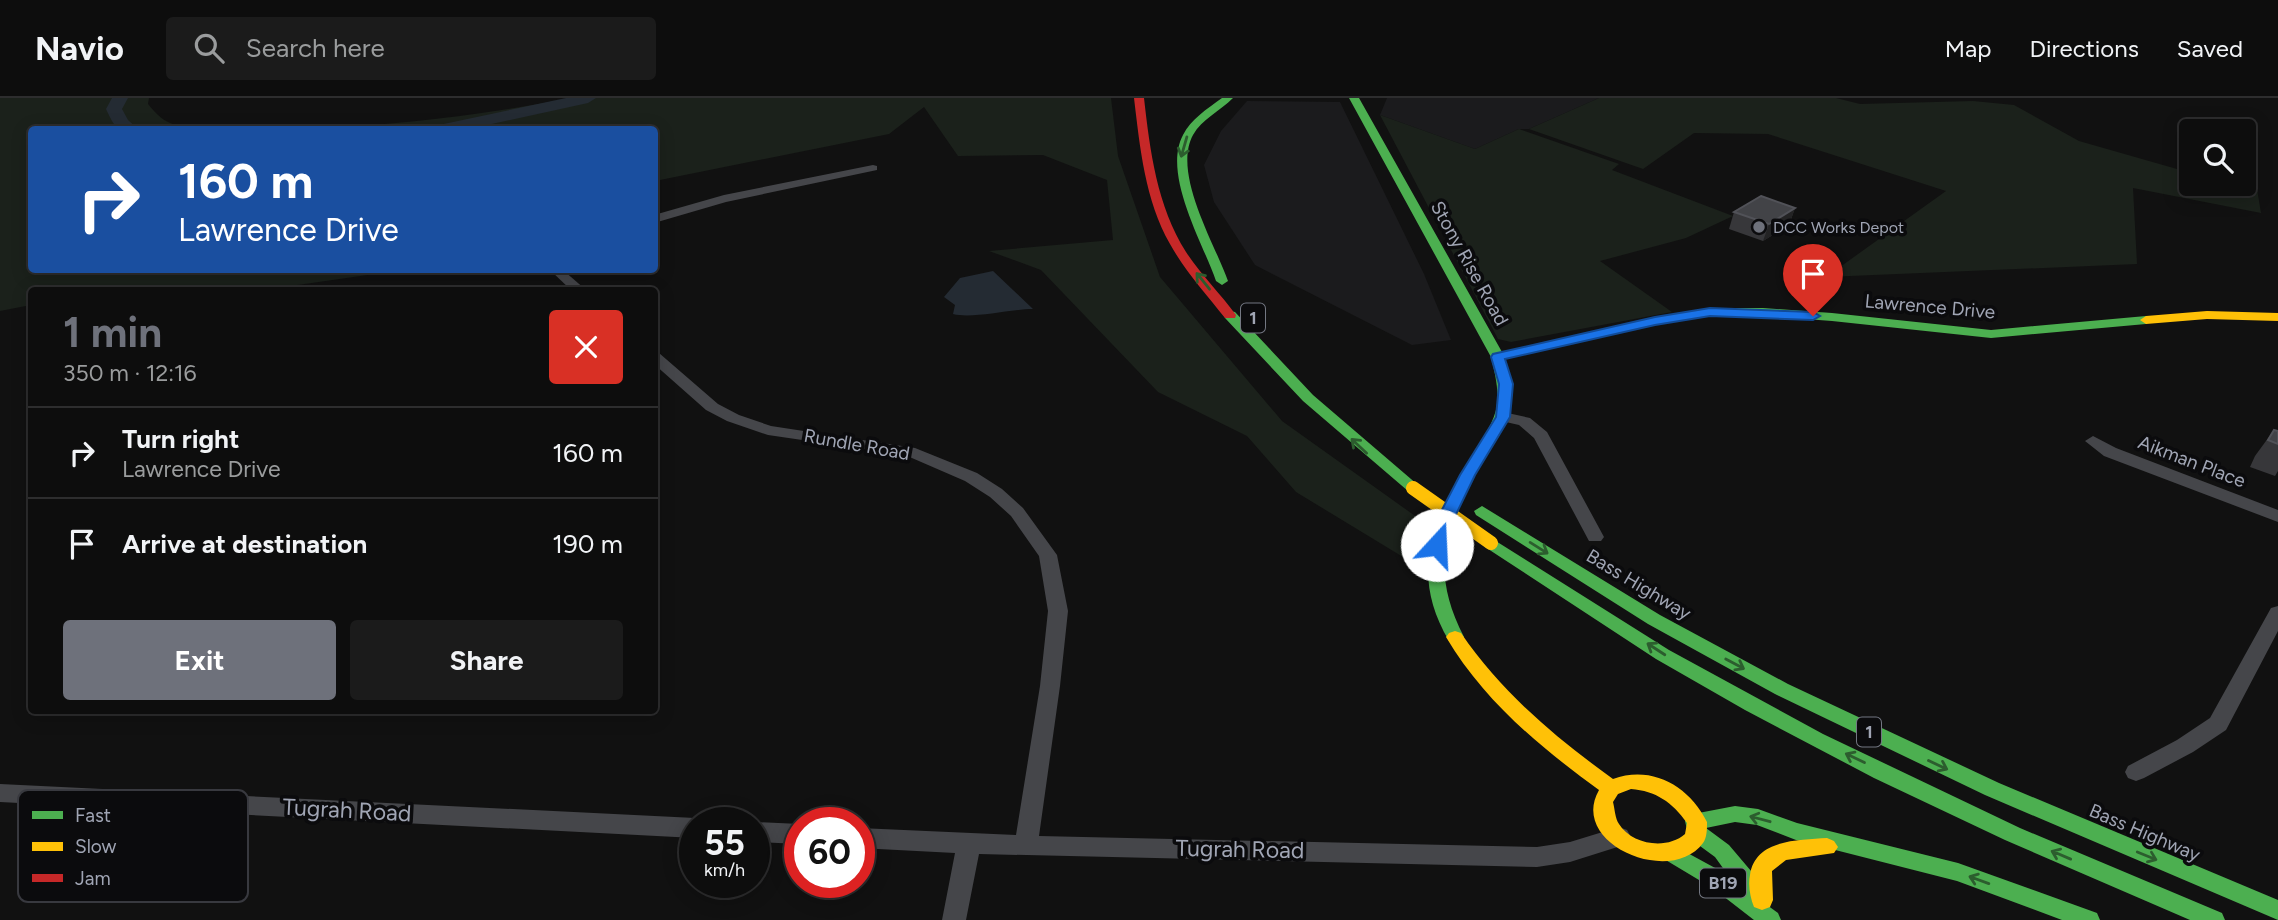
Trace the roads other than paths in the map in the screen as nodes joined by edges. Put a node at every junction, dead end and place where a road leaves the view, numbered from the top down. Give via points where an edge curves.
1 (1139, 98) edge
2 (1228, 98) edge
3 (1356, 99) edge
4 (1159, 123) dead end
5 (873, 168) dead end
6 (658, 218) edge
7 (559, 273) edge
8 (1222, 281) junction
9 (576, 287) edge
10 (2278, 317) edge
11 (1498, 357) junction
12 (658, 360) edge
13 (1503, 417) junction
14 (2093, 440) dead end
15 (1388, 444) dead end
16 (1448, 489) dead end
17 (2278, 516) edge
18 (1595, 537) dead end
19 (2278, 613) edge
20 (2136, 772) dead end
21 (1611, 788) junction
22 (0, 793) edge
23 (18, 794) edge
24 (248, 805) edge
25 (679, 827) edge
26 (1695, 827) junction
27 (1619, 836) junction
28 (875, 839) edge
29 (969, 844) junction
30 (1026, 844) junction
31 (1849, 845) junction
32 (1671, 853) junction
33 (1762, 900) junction
34 (2278, 909) edge
35 (954, 920) edge
36 (1772, 920) edge
37 (2089, 920) edge
38 (2214, 920) edge

38 -> 1 main road, 1, bridge via 2038,845 1807,733 1686,668 1491,543 1367,454 1268,358 1189,265 1169,233 1153,190
2 -> 8 main road via 1191,129 1181,160 1190,204 1219,260
3 - 11 main road, Stony Rise Road
4 - 8 main road, 1 via 1171,187 1190,230
5 - 6 street
7 - 9 street
8 - 15 main road, 1 via 1269,337
10 - 11 main road, Lawrence Drive via 2207,315 1991,334 1832,317 1710,312
11 - 13 main road, Stony Rise Road via 1506,384
12 - 30 street, Rundle Road via 712,407 733,418 768,430 909,451 971,477 1017,512 1048,555 1058,611
13 - 18 street via 1524,421 1541,435
13 - 21 main road, Stony Rise Road via 1440,531 1434,560 1438,598 1453,636 1512,710
14 - 17 street, Aikman Place via 2110,452
16 -> 34 main road, Bass Highway / 1 via 1711,652 1831,715 2102,837
19 - 20 street via 2218,724
21 - 26 main road, B19 via 1630,781 1662,787 1683,802
21 - 27 main road via 1602,802 1603,813
22 - 23 street, Tugrah Road
24 - 25 street, Tugrah Road
31 -> 26 main road via 1743,815
26 - 32 main road, B19 via 1688,846
26 - 33 main road, B19 via 1722,851
27 - 30 street, Tugrah Road via 1537,857
27 - 32 main road, B19 via 1644,850
28 - 29 street, Tugrah Road
29 - 30 street, Tugrah Road
29 - 35 street
31 - 33 main road via 1786,850 1769,856 1756,880
37 -> 31 main road via 1958,872
32 - 36 main road, B19 via 1722,882
33 - 36 main road, B19

